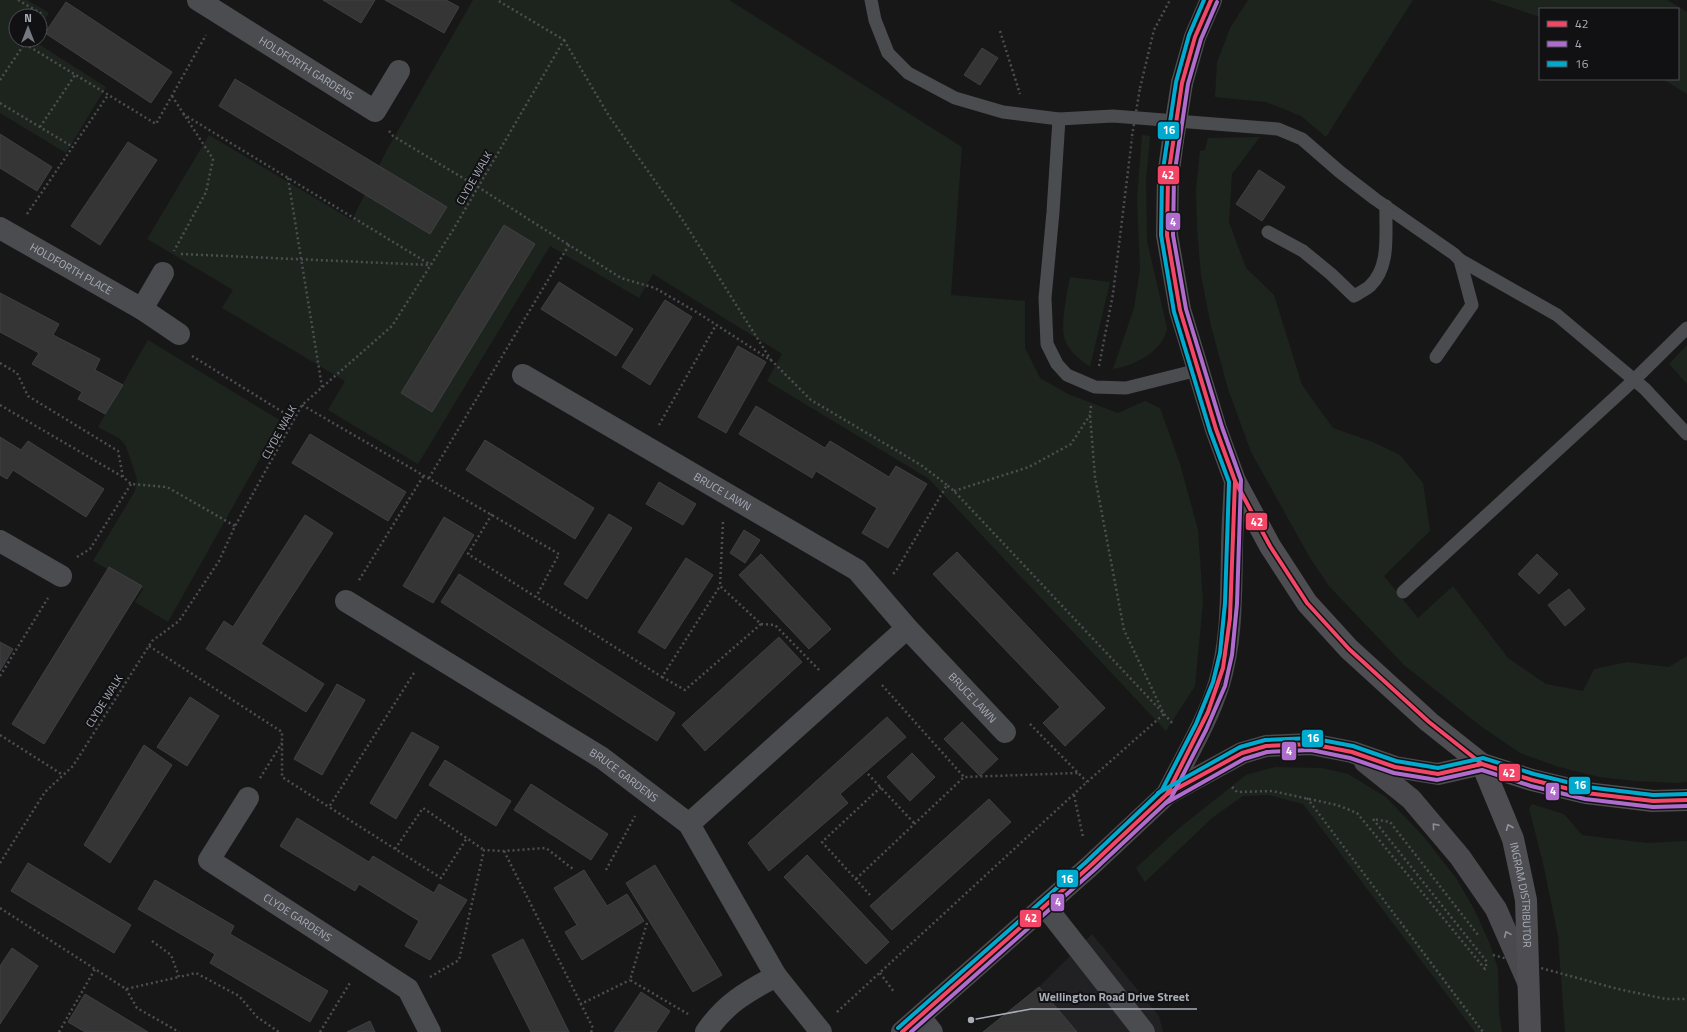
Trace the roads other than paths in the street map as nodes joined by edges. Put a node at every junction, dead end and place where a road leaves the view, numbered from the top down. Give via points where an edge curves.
1 (198, 0) edge
2 (871, 0) edge
3 (1211, 0) edge
4 (399, 70) dead end
5 (1059, 120) junction
6 (1386, 206) junction
7 (6, 232) edge
8 (1268, 232) dead end
9 (1460, 260) junction
10 (163, 273) dead end
11 (142, 309) junction
12 (1687, 328) edge
13 (179, 334) road end
14 (1436, 357) dead end
15 (1198, 370) junction
16 (523, 375) dead end
17 (1634, 380) junction
18 (1687, 434) edge
19 (1235, 481) junction
20 (0, 541) edge
21 (61, 576) road end
22 (1403, 592) dead end
23 (346, 600) road end
24 (907, 628) junction
25 (1006, 732) road end
26 (1352, 752) junction
27 (1482, 764) junction
28 (1167, 794) junction
29 (248, 798) road end
30 (1687, 800) edge
31 (689, 824) junction
32 (1045, 906) junction
33 (776, 976) junction
34 (1528, 982) junction
35 (926, 1025) edge
36 (707, 1030) edge
37 (820, 1030) edge
38 (430, 1032) edge
39 (902, 1032) edge
40 (1144, 1032) edge
41 (1530, 1032) edge

1 - 4 street, HOLDFORTH GARDENS via 375,111
2 - 5 lane via 875,20 888,53 908,73 955,98 1003,112
3 - 15 highway, bridge via 1195,37 1182,83 1168,177 1167,235 1180,310
5 - 6 lane via 1113,116 1278,129 1302,139 1340,172
5 - 15 lane via 1045,298 1047,344 1056,364 1067,375 1095,387 1126,388
6 - 8 lane via 1386,246 1380,274 1370,286 1354,296 1303,251
6 - 9 lane
7 - 11 street, HOLDFORTH PLACE
9 - 14 lane via 1472,305
9 - 17 lane via 1557,315
10 - 11 street
11 - 13 street, HOLDFORTH PLACE
12 - 17 lane
15 - 19 highway
16 - 24 street, BRUCE LAWN via 857,570
17 - 18 lane
17 - 22 lane
19 - 27 highway via 1270,546 1307,603 1349,650 1429,722
19 - 28 main road via 1231,603 1226,654 1219,684 1201,727
20 - 21 street
23 - 31 street, BRUCE GARDENS via 602,758
24 - 25 street, BRUCE LAWN
24 - 31 street
26 - 27 main road via 1396,767 1438,774
26 - 28 main road via 1311,744 1266,746 1242,753
34 -> 26 main road via 1496,909 1460,857 1412,799
27 - 30 highway via 1586,793 1653,802
34 -> 27 highway, INGRAM DISTRIBUTOR via 1526,900 1515,847
28 - 32 main road
29 - 38 street, CLYDE GARDENS via 209,860 408,989
31 - 33 street, BRUCE GARDENS
32 - 35 main road
32 - 40 street
33 - 36 street via 746,992 717,1016
33 - 37 street, BRUCE GARDENS
34 - 41 highway, INGRAM DISTRIBUTOR
35 - 39 main road

